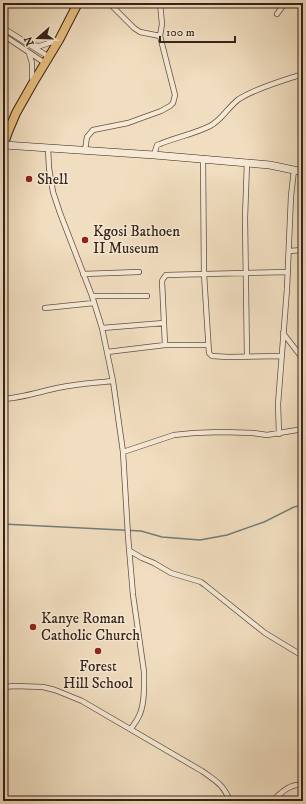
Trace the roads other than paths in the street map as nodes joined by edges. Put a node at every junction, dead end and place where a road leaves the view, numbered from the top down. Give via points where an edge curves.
1 (78, 3) edge
2 (109, 3) edge
3 (160, 3) edge
4 (285, 3) edge
5 (277, 14) dead end
6 (3, 28) edge
7 (3, 35) edge
8 (160, 36) junction
9 (59, 40) junction
10 (28, 45) junction
11 (29, 52) junction
12 (47, 60) junction
13 (303, 74) edge
14 (33, 83) junction
15 (3, 146) edge
16 (48, 148) junction
17 (85, 150) junction
18 (154, 155) junction
19 (203, 159) junction
20 (246, 162) junction
21 (294, 170) junction
22 (303, 172) edge
23 (303, 250) edge
24 (289, 251) junction
25 (139, 272) dead end
26 (288, 272) junction
27 (246, 273) junction
28 (83, 274) junction
29 (204, 274) junction
30 (92, 296) junction
31 (147, 296) dead end
32 (94, 303) junction
33 (45, 308) dead end
34 (164, 323) junction
35 (102, 328) junction
36 (283, 334) junction
37 (165, 345) junction
38 (208, 345) junction
39 (107, 352) junction
40 (281, 356) junction
41 (247, 357) junction
42 (303, 359) edge
43 (113, 381) junction
44 (3, 399) edge
45 (303, 429) edge
46 (279, 434) junction
47 (124, 452) junction
48 (130, 551) junction
49 (303, 656) edge
50 (3, 687) edge
51 (131, 729) junction
52 (303, 785) edge
53 (230, 801) edge
54 (272, 801) edge

1 - 9 highway
2 - 8 street via 140,32
3 - 8 street
4 - 5 street
6 - 10 street
7 - 11 street
8 - 17 street via 175,95 173,103 161,111 128,123 93,130 87,137
9 - 10 street via 40,46
9 - 12 highway
10 - 12 street
11 - 12 street
11 - 14 street
12 - 14 highway
13 - 18 street via 239,99 214,124 193,134 160,144
14 - 15 highway via 16,113
15 - 16 street
16 - 17 street
16 - 28 street via 53,192
17 - 18 street
18 - 19 street
19 - 20 street
19 - 29 street
20 - 21 street
20 - 27 street
21 - 22 street
21 - 24 street
23 - 24 street
24 - 26 street
25 - 28 street
26 - 27 street
26 - 36 street
27 - 29 street
27 - 41 street
28 - 30 street
29 - 34 street via 166,275 163,279
29 - 38 street
30 - 31 street
30 - 32 street
32 - 33 street
32 - 35 street
34 - 35 street
34 - 37 street
35 - 39 street
36 - 40 street
36 - 42 street
37 - 38 street
37 - 39 street
38 - 41 street via 212,356
39 - 43 street
40 - 41 street
40 - 46 street
43 - 44 street via 76,384
43 - 47 street
45 - 46 street
46 - 47 street via 222,432 174,435
47 - 48 street
48 - 49 street via 170,574 201,582 265,633
48 - 51 street via 144,682 139,718
50 - 51 street via 43,687 55,690 82,701
51 - 53 street via 219,783
52 - 54 street via 292,786

